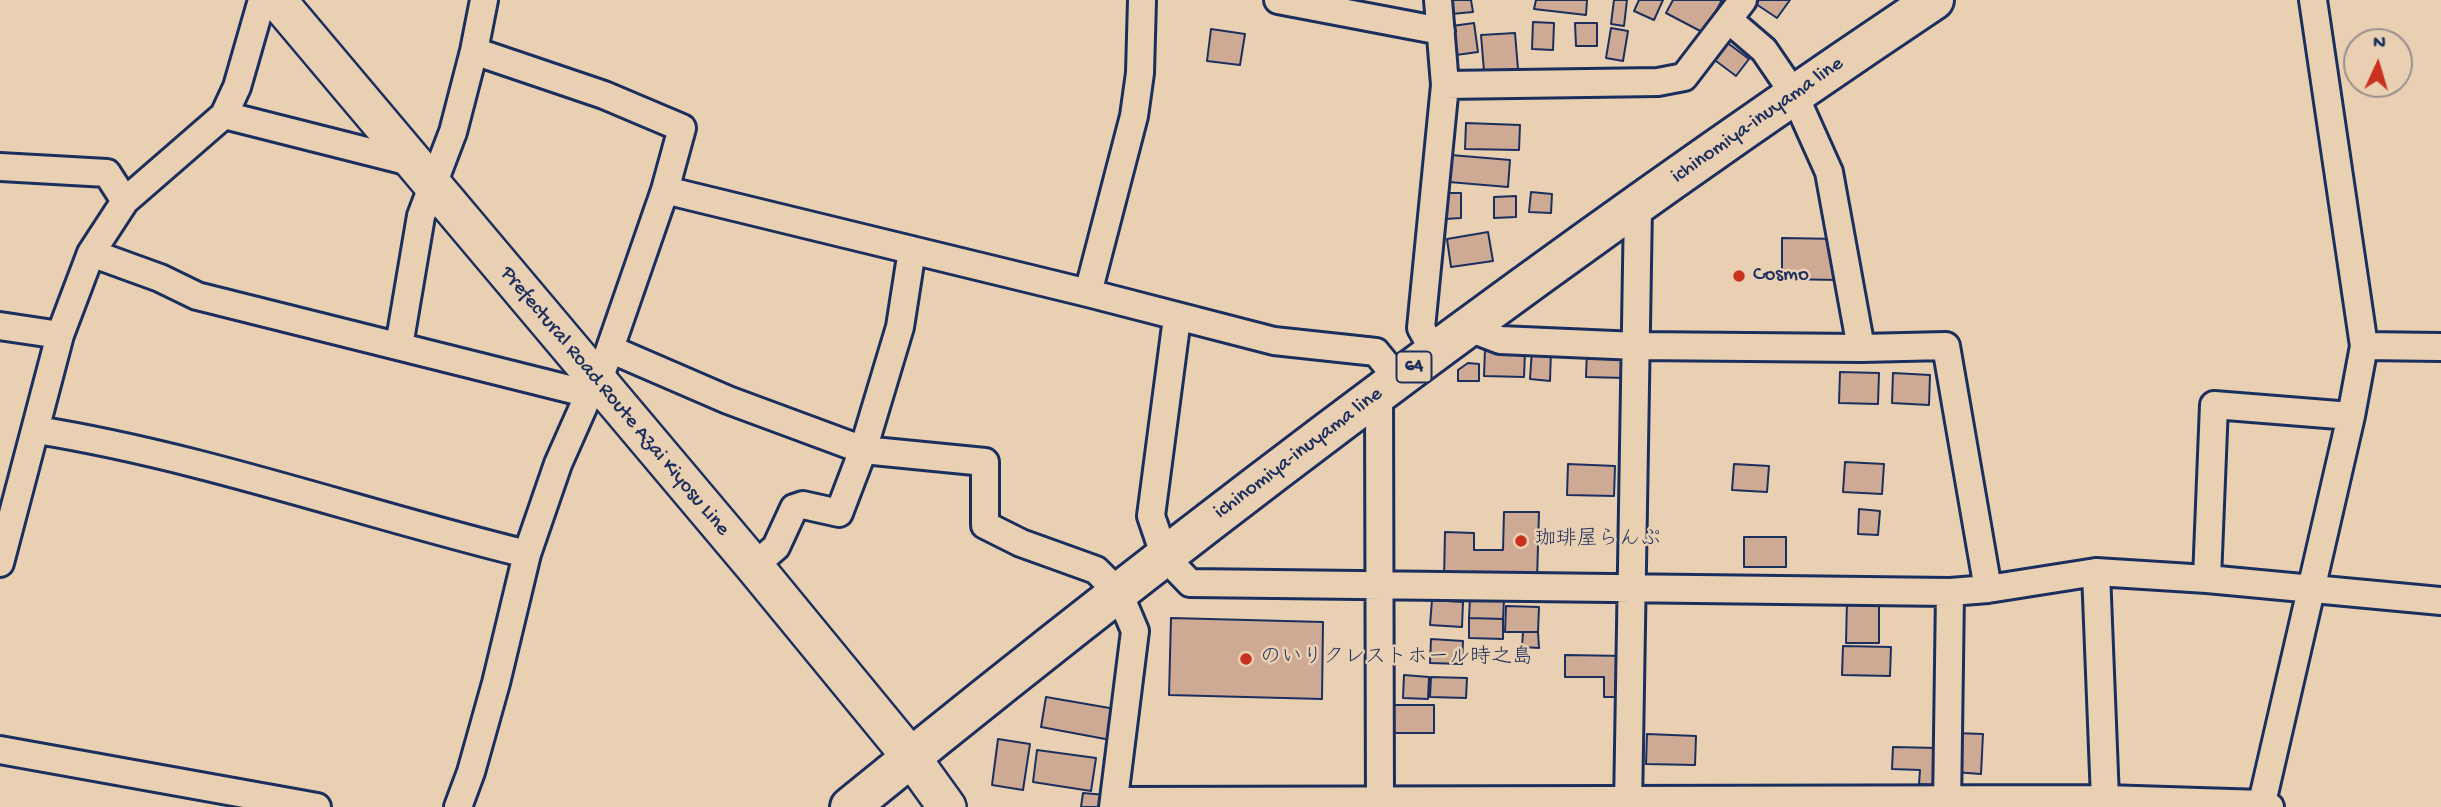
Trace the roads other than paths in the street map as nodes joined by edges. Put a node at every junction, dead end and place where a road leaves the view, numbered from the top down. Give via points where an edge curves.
1 (262, 0) edge
2 (277, 0) edge
3 (484, 0) edge
4 (1142, 0) edge
5 (1278, 0) edge
6 (1438, 0) edge
7 (1934, 0) edge
8 (2313, 0) edge
9 (1736, 10) edge
10 (1441, 31) junction
11 (474, 51) junction
12 (1445, 85) junction
13 (1794, 94) junction
14 (224, 115) junction
15 (0, 167) edge
16 (423, 174) junction
17 (665, 190) junction
18 (125, 201) junction
19 (1638, 206) junction
20 (912, 250) junction
21 (91, 253) junction
22 (1088, 293) junction
23 (1177, 318) junction
24 (0, 326) edge
25 (1469, 328) junction
26 (60, 335) junction
27 (399, 346) junction
28 (1637, 346) junction
29 (2364, 346) junction
30 (2441, 347) edge
31 (1861, 348) junction
32 (610, 349) junction
33 (1434, 351) junction
34 (1388, 386) junction
35 (594, 388) junction
36 (2351, 416) junction
37 (37, 429) junction
38 (863, 450) junction
39 (527, 554) junction
40 (1165, 557) junction
41 (0, 563) edge
42 (754, 566) junction
43 (2096, 572) junction
44 (2207, 579) junction
45 (1380, 587) junction
46 (1631, 589) junction
47 (1988, 589) junction
48 (2312, 589) junction
49 (1950, 592) junction
50 (1119, 593) junction
51 (2441, 601) edge
52 (0, 750) edge
53 (911, 757) junction
54 (211, 797) edge
55 (1628, 803) edge
56 (2105, 803) edge
57 (1113, 804) edge
58 (1380, 804) edge
59 (1947, 804) edge
60 (2264, 806) edge
61 (317, 807) edge
62 (458, 807) edge
63 (850, 807) edge
64 (947, 807) edge

1 - 14 street via 237,87
2 - 16 main road, Prefectural Road Route Azai Kiyosu Line
3 - 11 street
4 - 22 street via 1134,116
5 - 10 street
6 - 10 street
7 - 13 main road, ichinomiya-inuyama line / 64
8 - 29 street
9 - 12 street via 1684,77 1658,82
9 - 13 street
10 - 12 street
11 - 16 street via 453,132
11 - 17 street via 604,95 682,128
12 - 33 street via 1421,328
13 - 19 main road, ichinomiya-inuyama line / 64
13 - 31 street via 1829,172
14 - 16 street
14 - 18 street
15 - 18 street via 107,173
16 - 27 street via 421,216
16 - 35 main road, Prefectural Road Route Azai Kiyosu Line
17 - 20 street
17 - 32 street
18 - 21 street
19 - 25 main road, ichinomiya-inuyama line / 64
19 - 28 street
20 - 22 street
20 - 38 street via 900,327
21 - 26 street
21 - 27 street via 197,296
22 - 23 street
23 - 34 street via 1273,341 1376,352
23 - 40 street via 1151,516
24 - 26 street
25 - 28 street via 1500,340
25 - 33 main road, ichinomiya-inuyama line / 64
26 - 37 street
27 - 35 street
28 - 31 street
28 - 46 street
29 - 30 street
29 - 36 street
31 - 47 street via 1946,346
32 - 35 street
32 - 38 street via 728,400
33 - 34 main road, ichinomiya-inuyama line / 64
34 - 40 main road, ichinomiya-inuyama line / 64
34 - 45 street
35 - 39 street via 558,464
35 - 42 main road, Prefectural Road Route Azai Kiyosu Line
36 - 44 street via 2214,405
36 - 48 street
37 - 39 street via 220,469
37 - 41 street
38 - 42 street via 839,513 803,505 794,508 776,547
38 - 50 street via 985,462 985,525 1096,570
39 - 62 street via 496,683
40 - 45 street via 1190,583
40 - 50 main road, ichinomiya-inuyama line / 64
42 - 53 main road, Prefectural Road Route Azai Kiyosu Line
43 - 44 street
43 - 47 street
43 - 56 street
44 - 48 street
45 - 46 street
45 - 58 street
46 - 49 street
46 - 55 street
47 - 49 street
48 - 51 street
48 - 60 street
49 - 59 street
50 - 53 main road, ichinomiya-inuyama line / 64
50 - 57 street via 1135,631
52 - 54 street
53 - 63 main road, ichinomiya-inuyama line / 64
53 - 64 main road, Prefectural Road Route Azai Kiyosu Line
54 - 61 street
55 - 58 street
55 - 59 street
56 - 59 street
56 - 60 street
57 - 58 street

